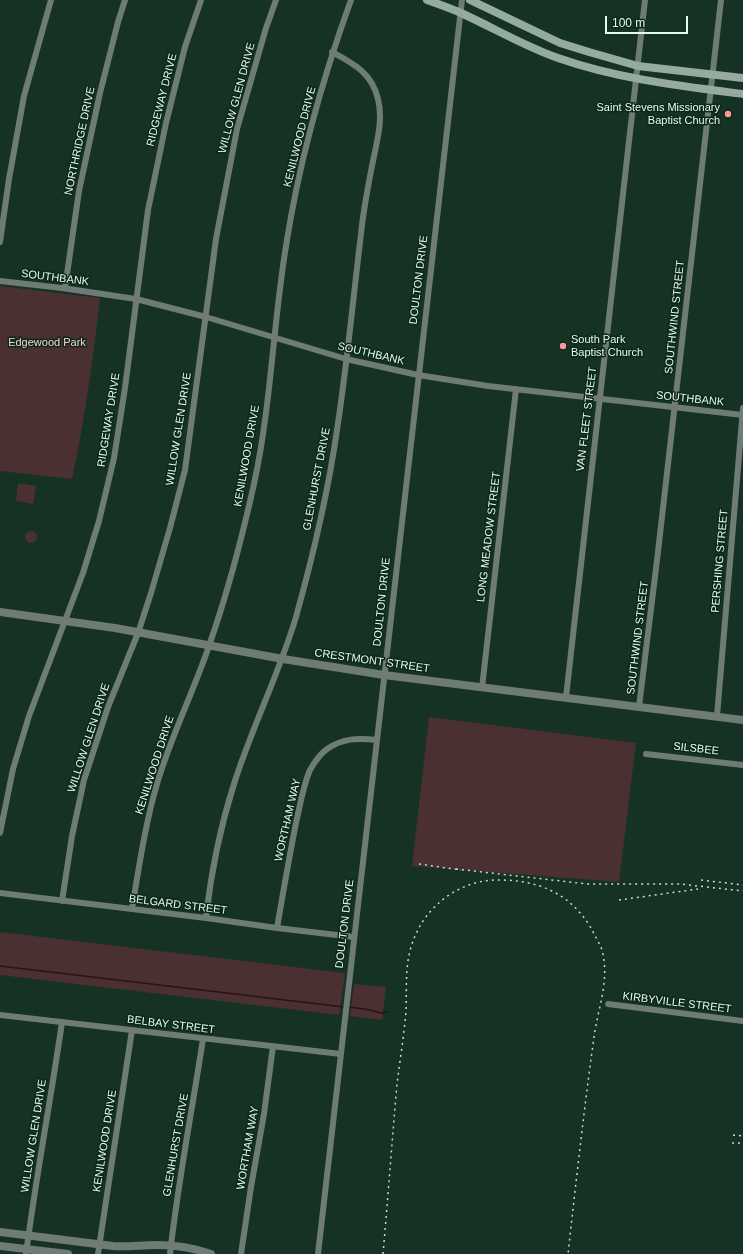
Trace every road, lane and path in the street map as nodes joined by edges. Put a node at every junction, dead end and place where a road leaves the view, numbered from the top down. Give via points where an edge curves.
1 (51, 0) edge
2 (125, 0) edge
3 (201, 0) edge
4 (276, 0) edge
5 (351, 0) edge
6 (427, 0) edge
7 (462, 0) edge
8 (470, 0) edge
9 (645, 0) edge
10 (721, 0) edge
11 (460, 12) junction
12 (332, 52) junction
13 (638, 66) junction
14 (712, 75) junction
15 (743, 78) edge
16 (636, 79) junction
17 (711, 90) junction
18 (743, 94) edge
19 (0, 242) edge
20 (0, 281) edge
21 (65, 288) junction
22 (136, 299) junction
23 (206, 317) junction
24 (274, 338) junction
25 (346, 360) junction
26 (418, 375) junction
27 (516, 389) junction
28 (600, 398) junction
29 (674, 407) junction
30 (743, 408) edge
31 (743, 415) edge
32 (0, 612) edge
33 (66, 620) junction
34 (138, 633) junction
35 (210, 645) junction
36 (282, 659) junction
37 (384, 675) junction
38 (482, 688) junction
39 (566, 697) junction
40 (639, 707) junction
41 (717, 716) junction
42 (743, 720) edge
43 (377, 740) junction
44 (646, 754) dead end
45 (743, 765) edge
46 (0, 833) edge
47 (0, 893) edge
48 (62, 900) junction
49 (132, 909) junction
50 (206, 918) junction
51 (277, 928) junction
52 (354, 937) junction
53 (608, 1004) dead end
54 (0, 1015) edge
55 (743, 1021) edge
56 (62, 1022) junction
57 (132, 1030) junction
58 (203, 1039) junction
59 (273, 1046) junction
60 (341, 1054) junction
61 (0, 1232) edge
62 (29, 1235) junction
63 (99, 1245) junction
64 (0, 1246) edge
65 (170, 1250) edge
66 (27, 1251) edge
67 (68, 1254) edge
68 (98, 1254) edge
69 (211, 1254) edge
70 (241, 1254) edge
71 (318, 1254) edge

1 - 19 street via 24,96
2 - 21 street, NORTHRIDGE DRIVE via 100,93 79,191
3 - 22 street, RIDGEWAY DRIVE via 185,47 166,124 148,210
4 - 23 street, WILLOW GLEN DRIVE via 237,129 216,239
5 - 12 street, KENILWOOD DRIVE
6 - 11 main road
7 - 11 street, DOULTON DRIVE
8 - 13 main road via 560,43
9 - 13 street, VAN FLEET STREET
10 - 14 street, SOUTHWIND STREET
11 - 16 main road via 519,43 556,58 597,71
11 - 26 street, DOULTON DRIVE
12 - 24 street, KENILWOOD DRIVE via 301,161 285,246
12 - 25 street, GLENHURST DRIVE via 357,66 371,81 378,99 380,116 364,205
13 - 14 main road
13 - 16 street, VAN FLEET STREET
14 - 15 main road
14 - 17 street, SOUTHWIND STREET
16 - 17 main road
16 - 28 street, VAN FLEET STREET
17 - 18 main road
17 - 29 street, SOUTHWIND STREET
20 - 21 street, SOUTHBANK
21 - 22 street, SOUTHBANK
22 - 23 street, SOUTHBANK
22 - 33 street, RIDGEWAY DRIVE via 114,458 100,521
23 - 24 street, SOUTHBANK
23 - 34 street, WILLOW GLEN DRIVE via 185,470
24 - 25 street, SOUTHBANK
24 - 35 street, KENILWOOD DRIVE via 265,419 254,482 237,554
25 - 26 street, SOUTHBANK
25 - 36 street, GLENHURST DRIVE via 326,494 313,554
26 - 27 street, SOUTHBANK
26 - 37 street, DOULTON DRIVE
27 - 28 street, SOUTHBANK
27 - 38 street, LONG MEADOW STREET
28 - 29 street, SOUTHBANK
28 - 39 street, VAN FLEET STREET
29 - 31 street, SOUTHBANK
29 - 40 street, SOUTHWIND STREET
30 - 31 street, PERSHING STREET
31 - 41 street, PERSHING STREET
32 - 33 street, CRESTMONT STREET
33 - 34 street, CRESTMONT STREET
33 - 46 street, RIDGEWAY DRIVE via 29,716 13,769
34 - 35 street, CRESTMONT STREET
34 - 48 street, WILLOW GLEN DRIVE via 108,707 84,780
35 - 36 street, CRESTMONT STREET
35 - 49 street, KENILWOOD DRIVE via 157,784 142,846
36 - 37 street, CRESTMONT STREET
36 - 50 street, GLENHURST DRIVE via 228,804 215,856
37 - 38 street, CRESTMONT STREET
37 - 43 street, DOULTON DRIVE
38 - 39 street, CRESTMONT STREET
39 - 40 street, CRESTMONT STREET
40 - 41 street, CRESTMONT STREET
41 - 42 street, CRESTMONT STREET
43 - 51 street, WORTHAM WAY via 358,738 336,744 326,750 310,770 288,862
43 - 52 street, DOULTON DRIVE
44 - 45 street, SILSBEE
47 - 48 street, BELGARD STREET
48 - 49 street, BELGARD STREET
49 - 50 street, BELGARD STREET
50 - 51 street, BELGARD STREET
51 - 52 street, BELGARD STREET
52 - 60 street, DOULTON DRIVE
53 - 55 street, KIRBYVILLE STREET
54 - 56 street, BELBAY STREET
56 - 57 street, BELBAY STREET
56 - 62 street, WILLOW GLEN DRIVE
57 - 58 street, BELBAY STREET
57 - 63 street, KENILWOOD DRIVE
58 - 59 street, BELBAY STREET
58 - 65 street, GLENHURST DRIVE
59 - 60 street, BELBAY STREET
59 - 70 street, WORTHAM WAY
60 - 71 street, DOULTON DRIVE
61 - 62 street
62 - 63 street
62 - 66 street, WILLOW GLEN DRIVE
63 - 65 street via 155,1245
63 - 68 street, KENILWOOD DRIVE
64 - 66 street
65 - 69 street via 196,1249
66 - 67 street

